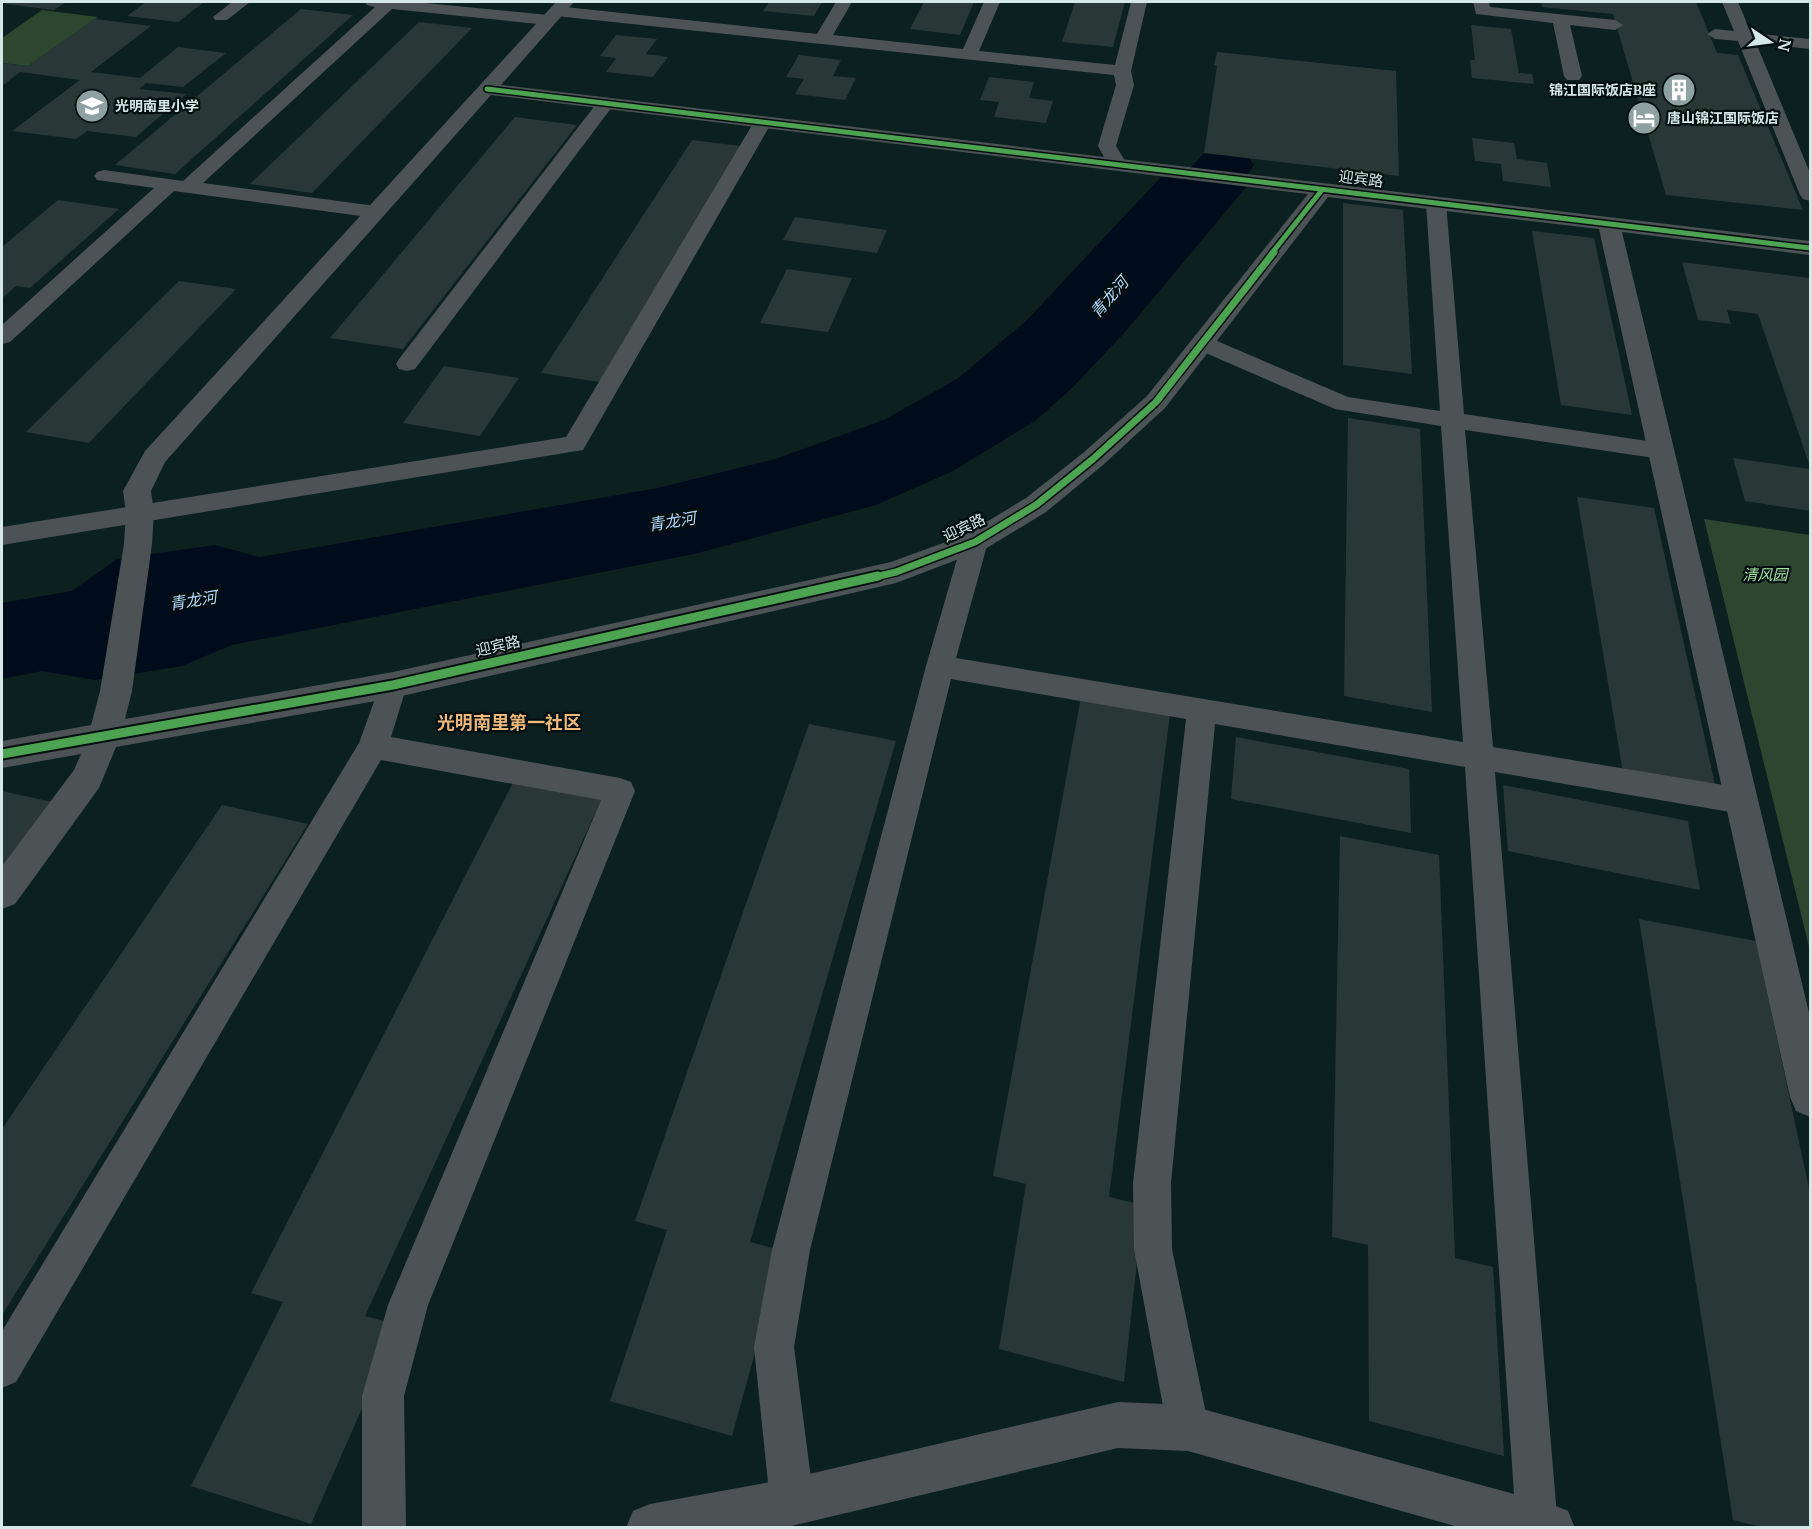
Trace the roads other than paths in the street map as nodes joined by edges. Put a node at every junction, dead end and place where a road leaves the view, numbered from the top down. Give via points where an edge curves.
1 (242, 2) edge
2 (383, 2) edge
3 (844, 2) edge
4 (992, 2) edge
5 (1138, 2) edge
6 (1480, 2) edge
7 (1730, 2) edge
8 (679, 9) dead end
9 (556, 11) edge
10 (221, 17) dead end
11 (1560, 20) junction
12 (668, 23) junction
13 (1615, 25) dead end
14 (1715, 34) dead end
15 (1745, 37) junction
16 (822, 39) junction
17 (1810, 44) edge
18 (969, 55) junction
19 (1122, 71) junction
20 (1573, 76) dead end
21 (487, 89) junction
22 (606, 103) junction
23 (763, 122) junction
24 (1127, 165) junction
25 (104, 176) dead end
26 (178, 187) junction
27 (1322, 190) junction
28 (1810, 195) edge
29 (1436, 203) junction
30 (376, 212) junction
31 (1609, 224) junction
32 (1810, 248) edge
33 (2, 338) edge
34 (1202, 343) junction
35 (408, 364) dead end
36 (1452, 421) junction
37 (1661, 451) junction
38 (140, 512) junction
39 (2, 536) edge
40 (975, 542) junction
41 (940, 666) junction
42 (393, 685) junction
43 (1202, 710) junction
44 (105, 734) junction
45 (373, 746) junction
46 (2, 754) edge
47 (1478, 757) junction
48 (1742, 801) junction
49 (2, 893) edge
50 (1810, 1097) edge
51 (2, 1368) edge
52 (1188, 1428) junction
53 (792, 1502) junction
54 (1545, 1526) edge
55 (384, 1527) edge
56 (651, 1527) edge

1 - 10 lane
2 - 9 lane
2 - 26 lane
3 - 16 lane
4 - 18 lane
5 - 19 lane
6 - 11 lane via 1482,11
7 - 15 lane
8 - 12 lane
9 - 12 lane
9 - 21 street
11 - 13 lane
11 - 20 lane
12 - 16 lane
14 - 15 lane
15 - 17 lane
15 - 28 lane
16 - 18 lane
18 - 19 lane
19 - 24 lane via 1125,85 1107,146
21 - 22 street
21 - 30 street
22 - 23 street
22 - 35 lane
23 - 24 street
23 - 38 lane via 574,444
24 - 27 street
25 - 26 lane
26 - 30 lane
26 - 33 lane
27 - 29 street, 迎宾路
27 - 34 street, 迎宾路
29 - 31 street, 迎宾路
29 - 36 lane
30 - 38 street via 154,457 137,491
31 - 32 street, 迎宾路
31 - 37 street
34 - 36 lane via 1343,404
34 - 40 street, 迎宾路 via 1156,402 1093,459 1036,505
36 - 37 lane
36 - 47 lane
37 - 48 street
38 - 39 lane
38 - 44 street via 116,691
40 - 41 lane
40 - 42 street, 迎宾路 via 896,572
41 - 43 lane
41 - 53 lane via 790,1250 774,1347
42 - 44 street, 迎宾路
42 - 45 lane
43 - 47 lane
43 - 52 lane via 1152,1183 1153,1249
44 - 46 street, 迎宾路
44 - 49 street via 87,778
45 - 51 lane
45 - 55 lane via 620,791 408,1305 383,1396
47 - 48 lane
47 - 54 lane
48 - 50 street
52 - 53 street via 1118,1425
52 - 54 street
53 - 56 street

